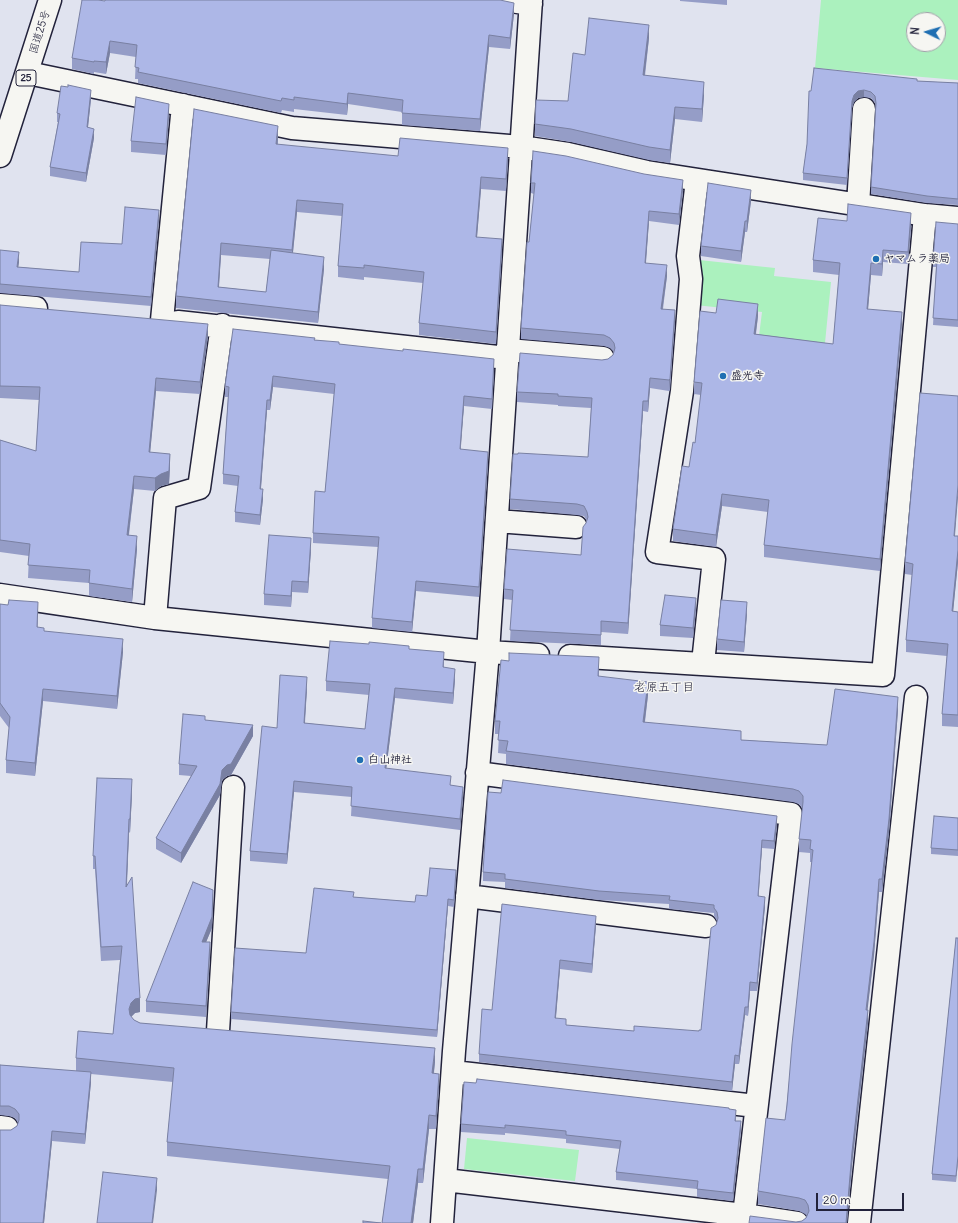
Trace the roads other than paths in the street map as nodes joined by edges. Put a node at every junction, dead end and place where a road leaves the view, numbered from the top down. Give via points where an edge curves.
1 (50, 0) edge
2 (504, 0) edge
3 (531, 2) edge
4 (28, 73) junction
5 (183, 105) junction
6 (864, 109) dead end
7 (521, 148) junction
8 (0, 156) edge
9 (697, 180) junction
10 (858, 205) junction
11 (925, 215) junction
12 (958, 218) edge
13 (0, 305) edge
14 (54, 310) edge
15 (139, 318) edge
16 (162, 320) junction
17 (222, 325) junction
18 (507, 354) junction
19 (603, 358) edge
20 (496, 521) junction
21 (576, 527) dead end
22 (0, 595) edge
23 (154, 618) junction
24 (488, 652) junction
25 (703, 663) junction
26 (916, 697) dead end
27 (477, 774) junction
28 (233, 787) dead end
29 (467, 896) junction
30 (706, 926) dead end
31 (195, 1029) edge
32 (453, 1072) junction
33 (756, 1106) junction
34 (445, 1180) junction
35 (744, 1215) junction
36 (442, 1223) edge
37 (796, 1223) edge
38 (859, 1223) edge

1 - 4 main road, 国道25号 / 25
2 - 3 main road
3 - 7 main road
4 - 5 main road
4 - 8 main road, 国道25号 / 25
5 - 7 main road via 292,128
5 - 16 main road
6 - 10 main road
7 - 9 main road via 568,154 647,172
7 - 18 main road
9 - 10 main road
9 - 25 main road via 688,256 691,278 682,391 657,552 714,559
10 - 11 main road
11 - 12 main road
11 - 25 main road via 883,675
13 - 14 main road
15 - 16 main road
16 - 17 main road
17 - 18 main road
17 - 23 main road via 200,488 166,498
18 - 19 main road
18 - 20 main road
20 - 21 main road
20 - 24 main road
22 - 23 main road
23 - 24 main road
24 - 25 main road
24 - 27 main road
26 - 38 main road
27 - 29 main road
27 - 33 main road via 791,814
28 - 31 main road via 226,1031
29 - 30 main road
29 - 32 main road via 446,1051
32 - 33 main road
32 - 34 main road
33 - 35 main road
34 - 35 main road
34 - 36 main road
35 - 37 main road

